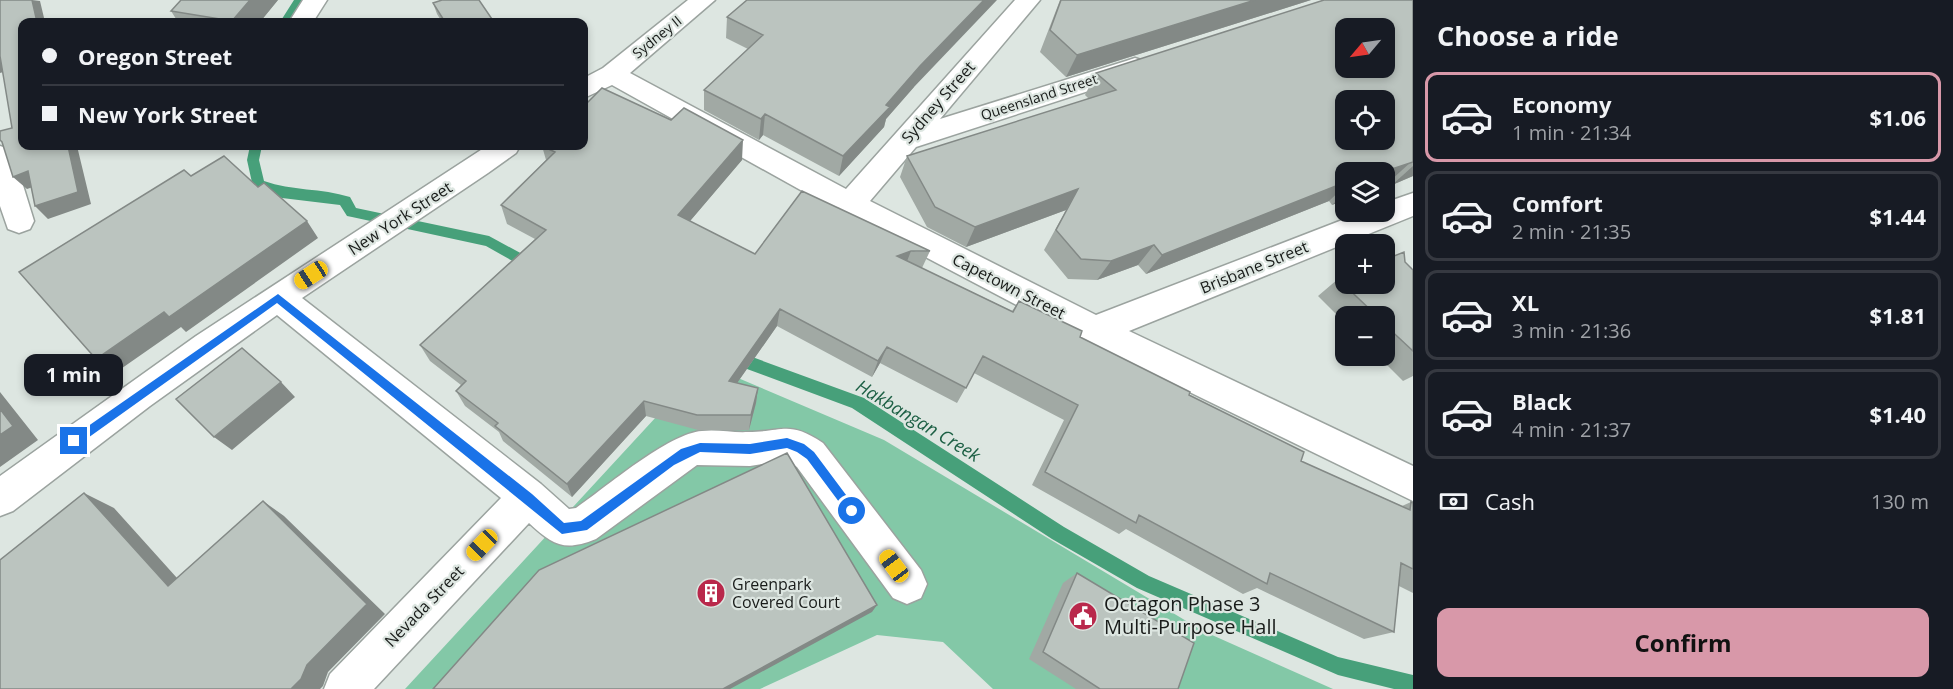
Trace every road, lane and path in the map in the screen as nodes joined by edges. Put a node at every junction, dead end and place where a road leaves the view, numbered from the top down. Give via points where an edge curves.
1 (315, 0) edge
2 (703, 0) edge
3 (1028, 0) edge
4 (304, 18) edge
5 (1153, 61) edge
6 (612, 74) junction
7 (588, 87) edge
8 (905, 140) junction
9 (500, 150) edge
10 (0, 156) edge
11 (850, 204) junction
12 (1413, 204) edge
13 (19, 221) dead end
14 (1365, 234) edge
15 (1335, 246) edge
16 (278, 297) junction
17 (1095, 330) junction
18 (1413, 484) edge
19 (528, 497) junction
20 (0, 498) edge
21 (908, 584) dead end
22 (345, 689) edge

1 - 4 street
2 - 6 street, Sydney II
3 - 8 street, Sydney Street
5 - 8 street, Queensland Street
6 - 7 street
6 - 11 street, Capetown Street
8 - 11 street, Sydney Street
9 - 16 street, New York Street
10 - 13 street
11 - 17 street, Capetown Street
12 - 14 street, Brisbane Street
15 - 17 street, Brisbane Street
16 - 19 street
16 - 20 street, New York Street via 121,406
17 - 18 street, Capetown Street
19 - 21 street via 562,528 583,526 684,453 700,447 750,449 787,443 810,455
19 - 22 street, Nevada Street

